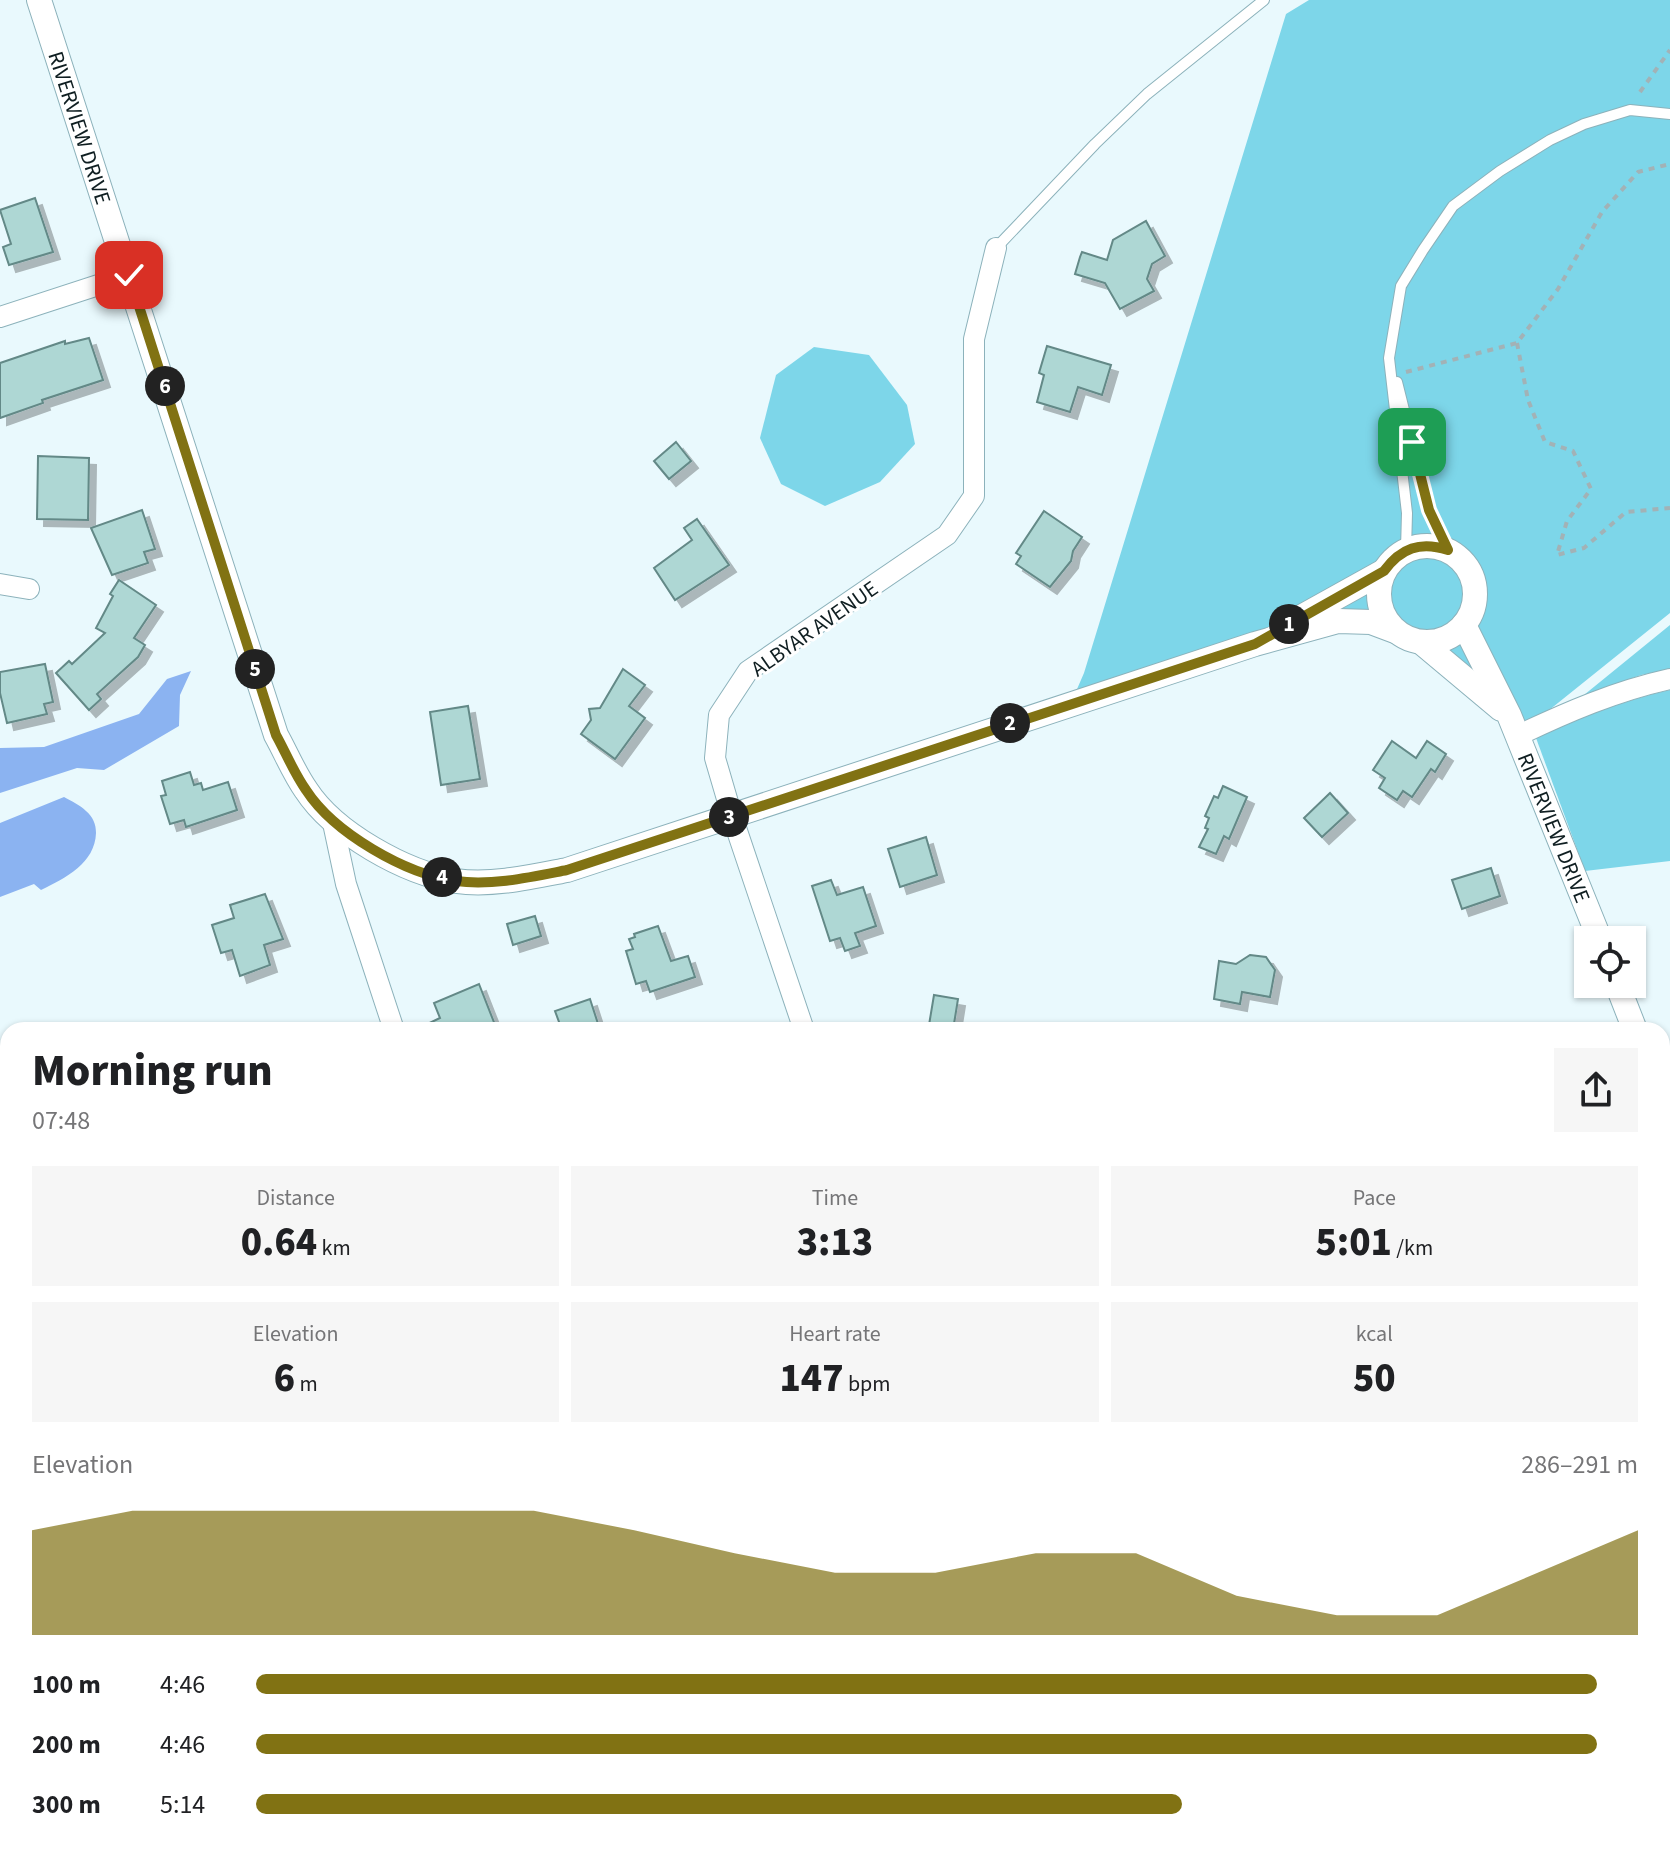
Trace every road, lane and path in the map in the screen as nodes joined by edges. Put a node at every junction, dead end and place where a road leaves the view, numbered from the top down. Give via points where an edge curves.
1 (39, 0) edge
2 (1264, 0) edge
3 (1670, 50) edge
4 (1640, 92) dead end
5 (1670, 114) edge
6 (1670, 164) edge
7 (996, 248) joint
8 (129, 275) junction
9 (0, 317) edge
10 (1517, 343) junction
11 (1389, 358) junction
12 (1396, 375) junction
13 (1670, 508) edge
14 (1406, 550) junction
15 (1448, 550) junction
16 (1384, 571) junction
17 (0, 584) edge
18 (29, 589) dead end
19 (1464, 625) junction
20 (1395, 631) junction
21 (1421, 642) junction
22 (1255, 644) junction
23 (1670, 679) edge
24 (1513, 726) junction
25 (732, 816) junction
26 (333, 823) junction
27 (1594, 926) edge
28 (1622, 998) edge
29 (391, 1022) edge
30 (801, 1022) edge
31 (1632, 1022) edge

1 - 8 street, RIVERVIEW DRIVE
2 - 7 lane via 1147,94
3 - 4 path
5 - 11 lane via 1630,110 1578,127 1500,171 1453,206 1401,286
6 - 10 path via 1638,172 1602,212 1558,289
7 - 25 street, ALBYAR AVENUE via 974,339 974,496 947,535 748,671 719,715 715,758
8 - 9 street
8 - 26 street, RIVERVIEW DRIVE via 276,735 306,791
10 - 12 path
10 - 13 path via 1528,400 1545,442 1573,451 1591,489 1567,521 1557,555 1584,548 1626,512
11 - 12 lane
11 - 14 lane via 1407,513
12 - 15 lane via 1429,510
14 - 15 street via 1434,545
14 - 16 street, RIVERVIEW DRIVE
15 - 19 street via 1460,558 1474,584 1472,613
16 - 20 street via 1379,603
16 - 22 street, RIVERVIEW DRIVE
17 - 18 street
19 - 21 street via 1444,639
19 - 24 street, RIVERVIEW DRIVE
20 - 21 street, RIVERVIEW DRIVE
20 - 22 street, RIVERVIEW DRIVE via 1371,622 1338,621
21 - 24 street, RIVERVIEW DRIVE
22 - 25 street, RIVERVIEW DRIVE
23 - 24 street
24 - 27 street, RIVERVIEW DRIVE
25 - 26 street, RIVERVIEW DRIVE via 567,870 510,881 456,881 393,861
25 - 30 street, ALBYAR AVENUE
26 - 29 street via 346,884
28 - 31 street

